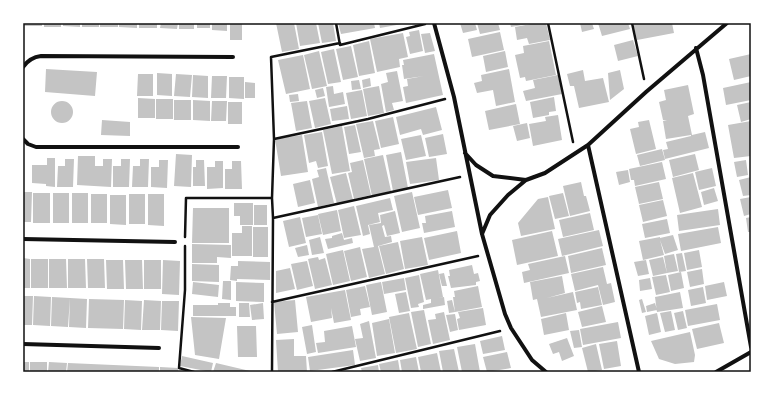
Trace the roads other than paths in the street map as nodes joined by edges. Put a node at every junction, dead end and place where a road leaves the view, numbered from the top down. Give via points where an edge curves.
1 (434, 23) edge
2 (727, 23) edge
3 (696, 48) junction
4 (233, 56) dead end
5 (23, 67) edge
6 (23, 139) edge
7 (588, 145) junction
8 (238, 147) dead end
9 (465, 154) junction
10 (526, 180) junction
11 (482, 234) junction
12 (23, 238) edge
13 (175, 242) dead end
14 (23, 344) edge
15 (751, 347) edge
16 (159, 348) dead end
17 (751, 352) edge
18 (546, 372) edge
19 (639, 372) edge
20 (716, 372) edge

1 - 9 street via 454,97
2 - 3 street
3 - 7 street
3 - 15 street
4 - 5 street via 41,56 34,57
6 - 8 street via 36,147
7 - 10 street via 544,173
7 - 19 street
9 - 10 street via 493,176
9 - 11 street
10 - 11 street via 490,214
11 - 18 street via 511,328 532,360
12 - 13 street
14 - 16 street
17 - 20 street

